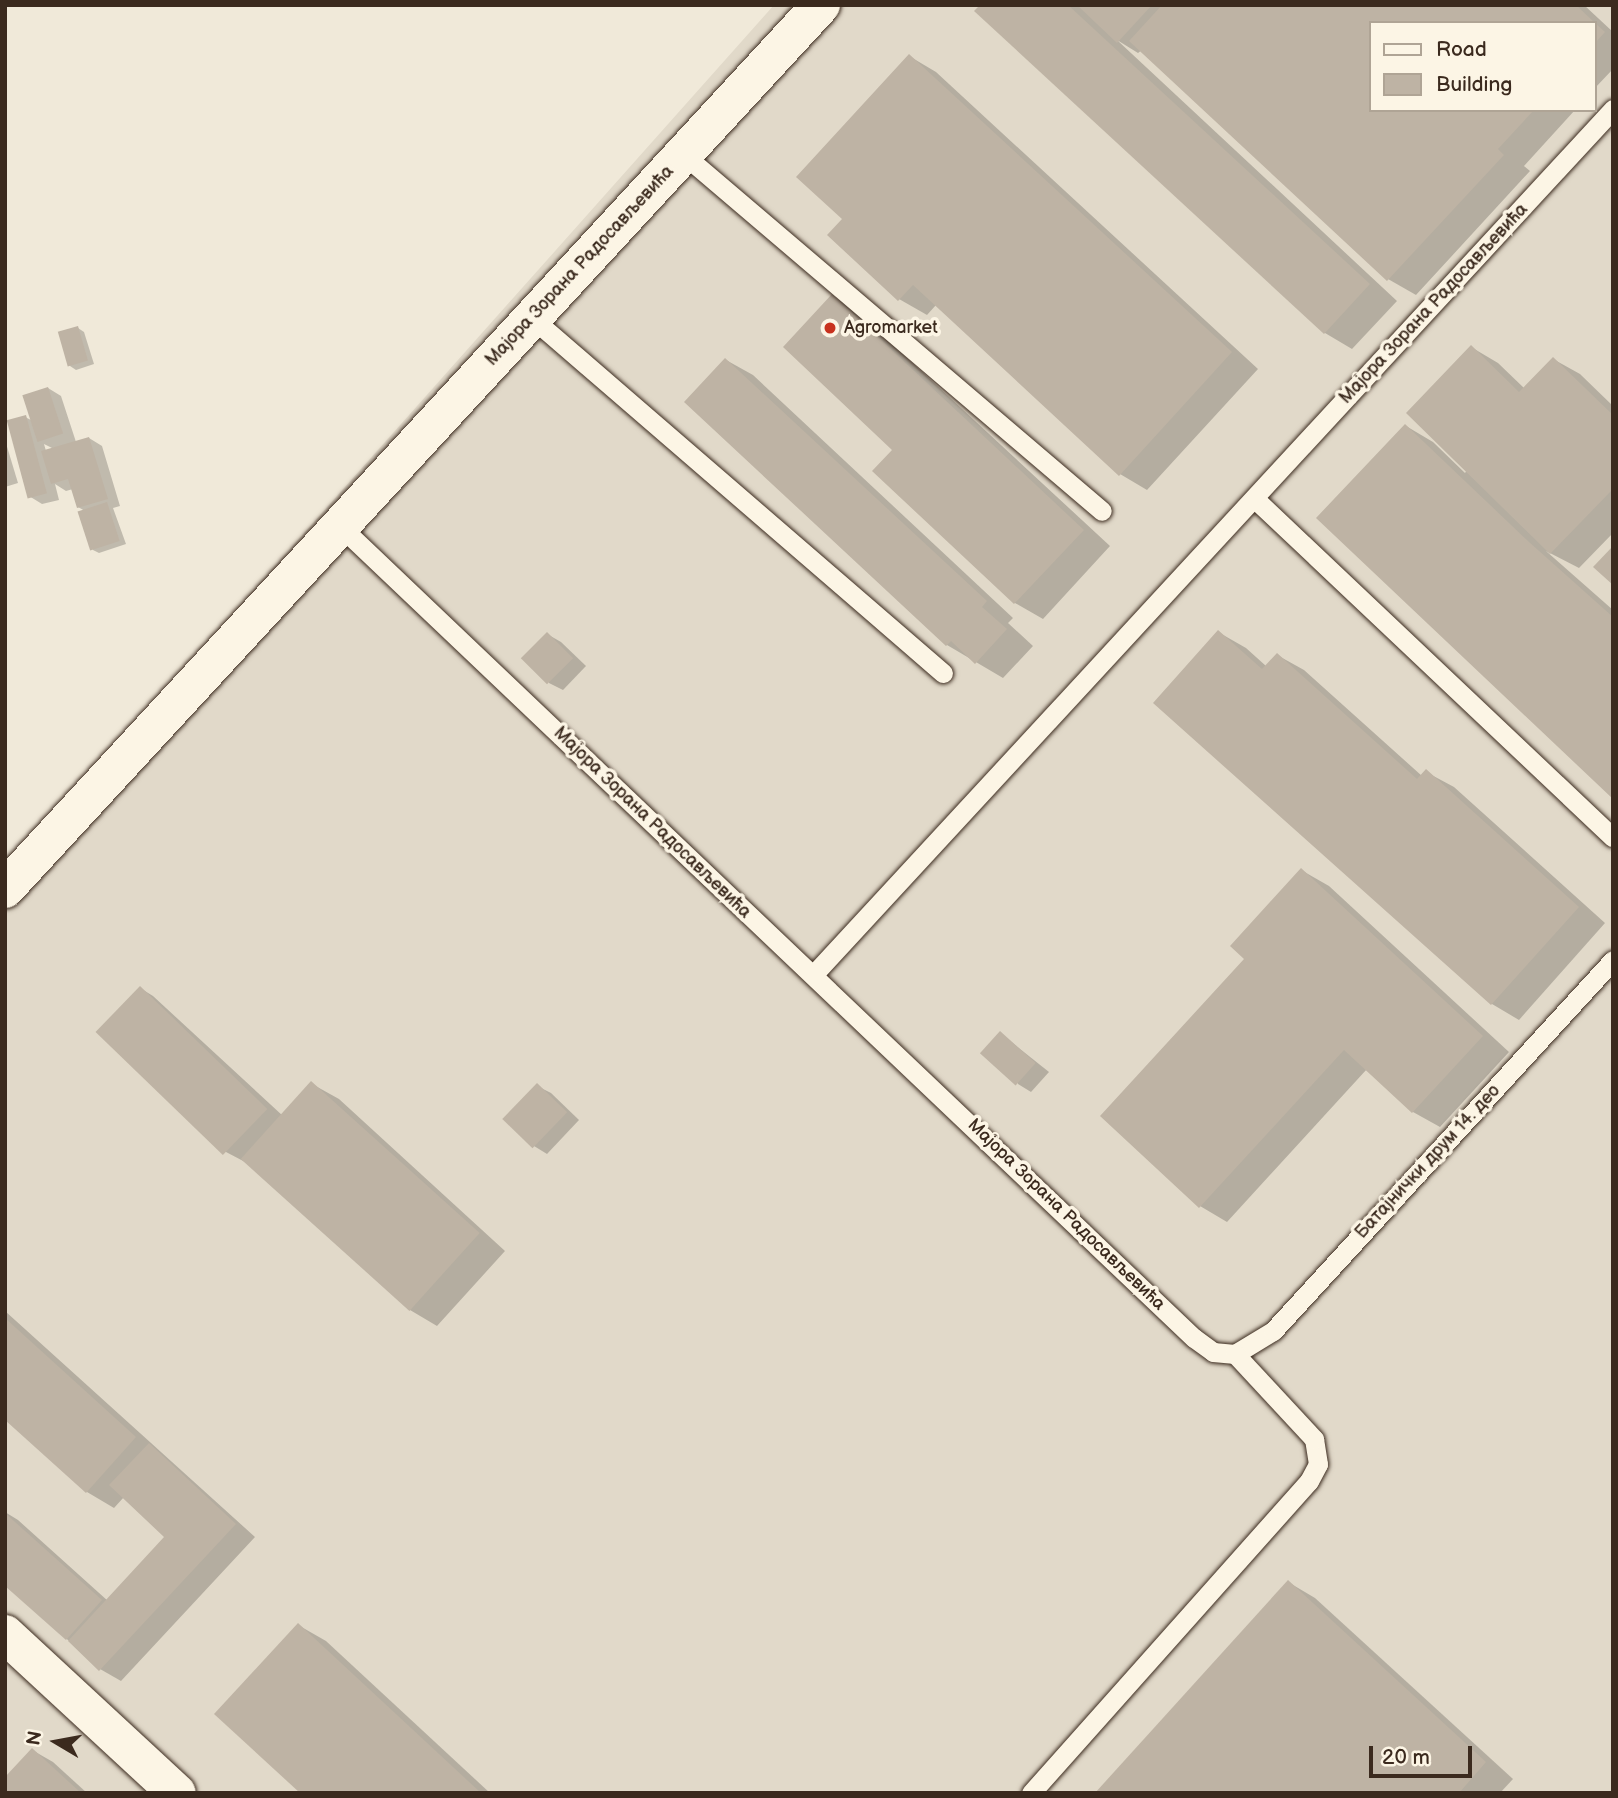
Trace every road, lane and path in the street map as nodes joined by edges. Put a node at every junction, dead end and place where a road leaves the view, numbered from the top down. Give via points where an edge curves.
1 (821, 5) edge
2 (1613, 109) edge
3 (683, 154) junction
4 (532, 318) junction
5 (1255, 499) junction
6 (1102, 511) dead end
7 (340, 526) junction
8 (943, 673) dead end
9 (1613, 836) edge
10 (5, 889) edge
11 (1613, 960) edge
12 (813, 975) junction
13 (1235, 1354) junction
14 (5, 1634) edge
15 (177, 1793) edge
16 (1031, 1793) edge

1 - 3 main road, Мајора Зорана Радосављевића
2 - 5 lane, Мајора Зорана Радосављевића
3 - 4 main road, Мајора Зорана Радосављевића
3 - 6 lane
4 - 7 main road, Мајора Зорана Радосављевића
4 - 8 lane
5 - 9 lane
5 - 12 lane, Мајора Зорана Радосављевића
7 - 10 main road, Мајора Зорана Радосављевића
7 - 12 lane, Мајора Зорана Радосављевића
11 - 13 lane, Батајнички друм 14. део via 1273,1331
12 - 13 lane, Мајора Зорана Радосављевића via 1195,1338 1213,1352
13 - 16 lane via 1314,1439 1318,1464 1309,1481
14 - 15 main road

